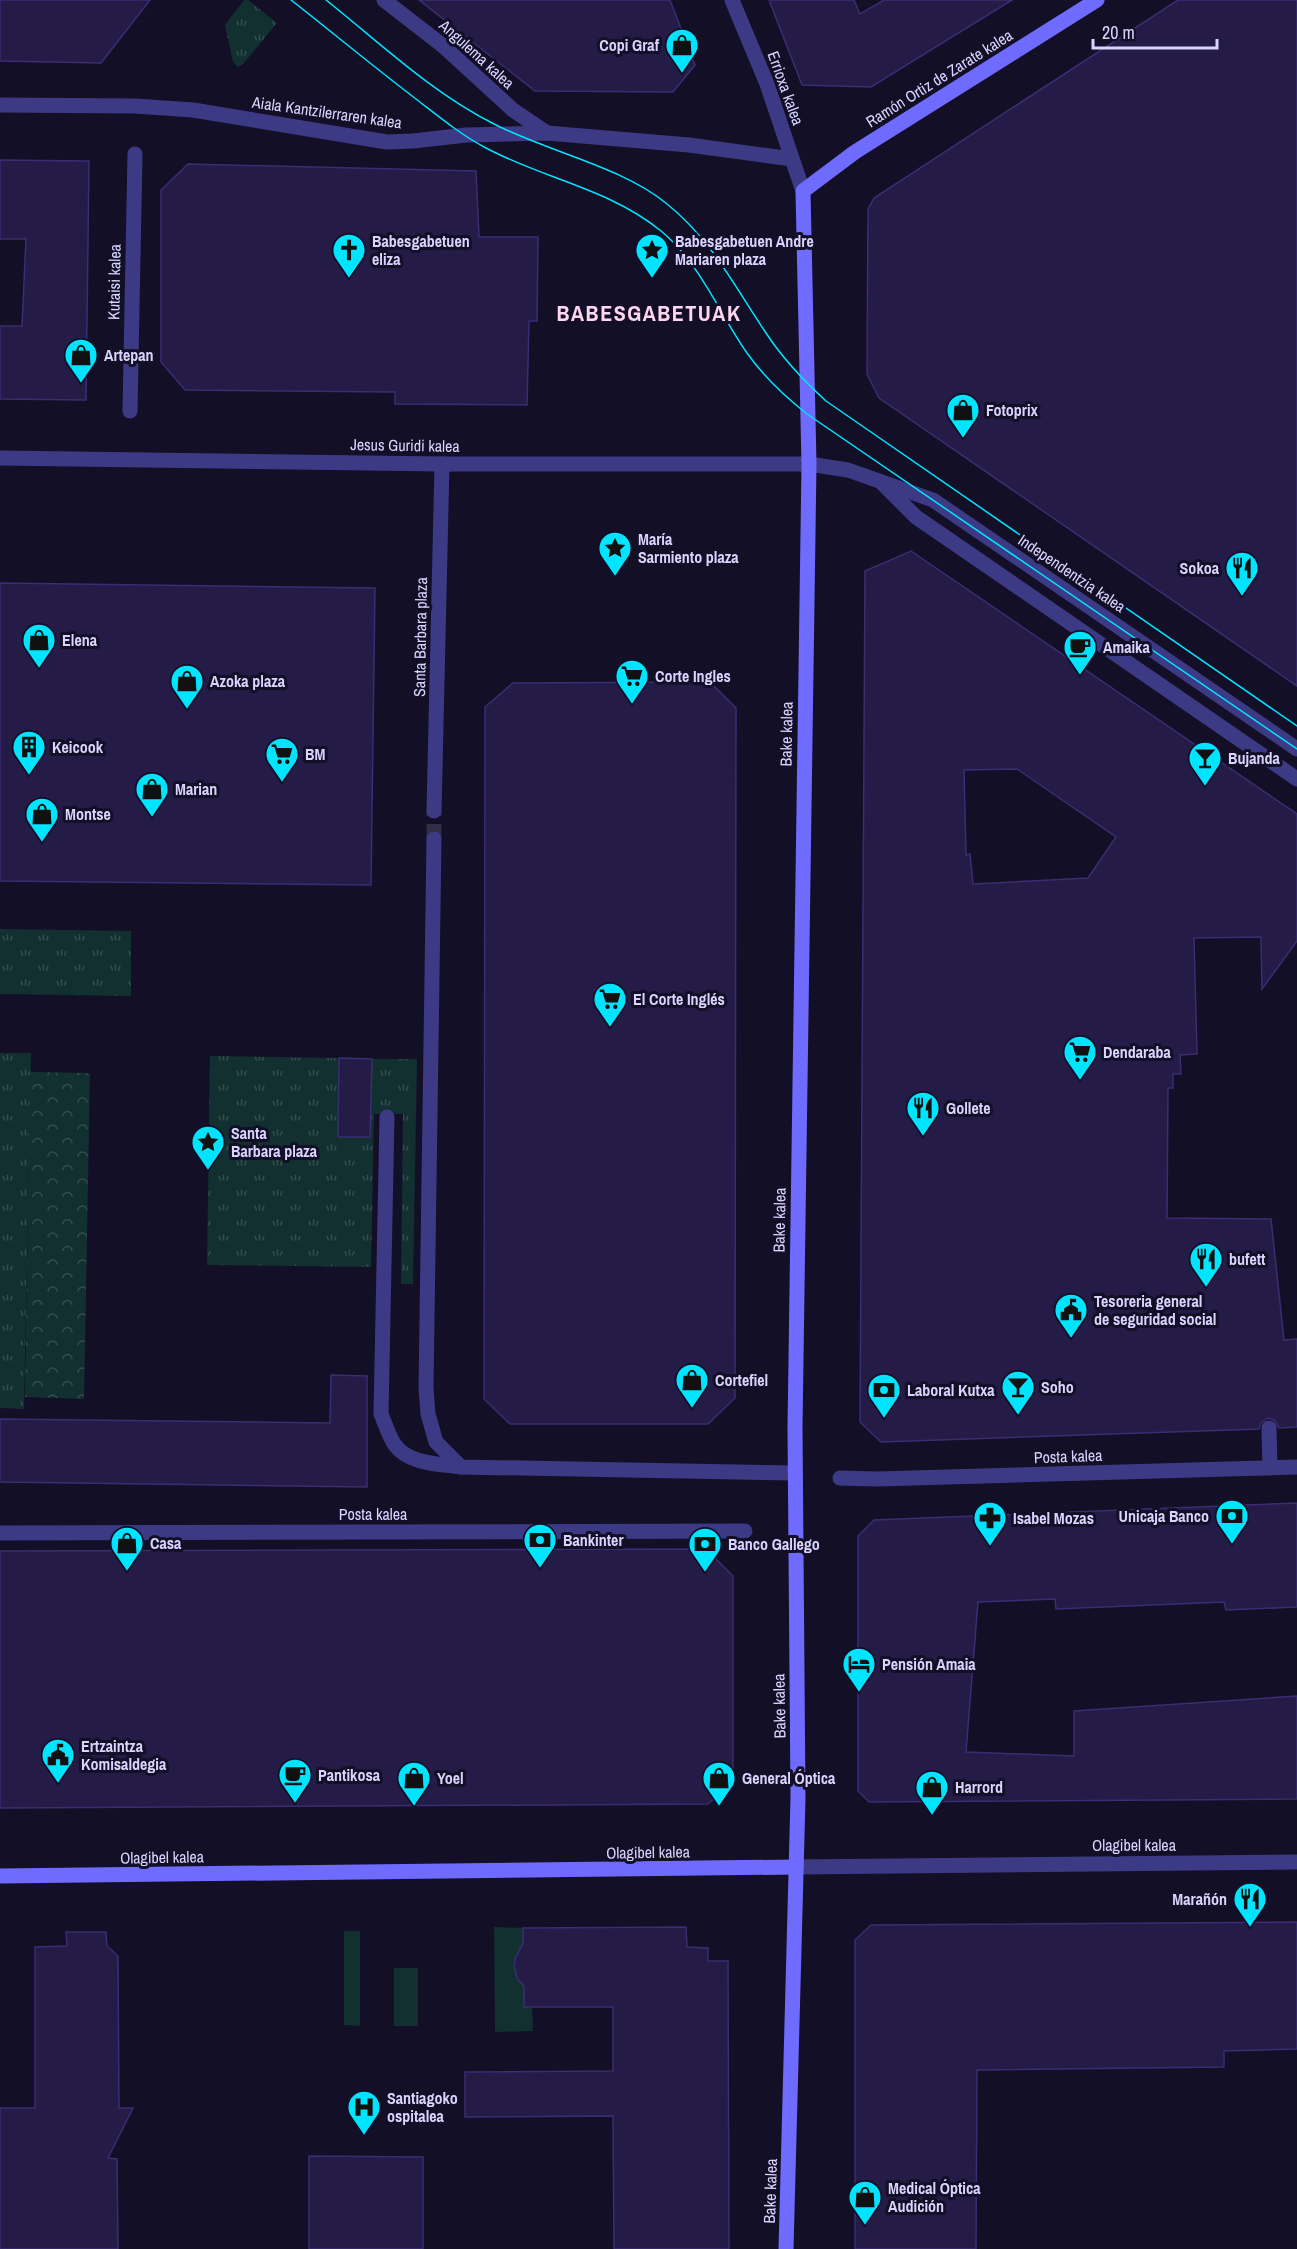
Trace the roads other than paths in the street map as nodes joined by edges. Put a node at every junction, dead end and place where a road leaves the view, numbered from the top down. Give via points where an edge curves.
1 (384, 0) edge
2 (732, 0) edge
3 (1097, 0) edge
4 (0, 105) edge
5 (547, 133) junction
6 (135, 154) dead end
7 (792, 159) junction
8 (803, 190) junction
9 (130, 411) dead end
10 (0, 458) edge
11 (442, 464) junction
12 (809, 464) junction
13 (881, 482) junction
14 (1297, 749) edge
15 (1297, 779) edge
16 (434, 812) tunnel mouth
17 (434, 839) tunnel mouth
18 (387, 1117) dead end
19 (1269, 1428) dead end
20 (461, 1467) junction
21 (1297, 1467) edge
22 (1270, 1468) junction
23 (795, 1473) junction
24 (840, 1478) dead end
25 (745, 1531) dead end
26 (0, 1533) edge
27 (1297, 1862) edge
28 (796, 1867) junction
29 (0, 1876) edge
30 (786, 2249) edge

1 - 5 street, Angulema kalea via 442,45 513,110
2 - 7 street, Errioxa kalea via 767,84
3 - 8 main road, Ramón Ortiz de Zarate kalea via 855,152
4 - 5 street, Aiala Kantzilerraren kalea via 184,109 387,142
5 - 7 street, Aiala Kantzilerraren kalea via 689,145
6 - 9 street, Kutaisi kalea
7 - 8 street, Errioxa kalea
8 - 12 main road, Bake kalea
10 - 11 street, Jesus Guridi kalea
11 - 12 street, Jesus Guridi kalea
11 - 16 street, Santa Barbara plaza
12 - 13 street, Independentzia kalea via 848,470
12 - 23 main road, Bake kalea
13 - 14 street, Independentzia kalea via 933,500
13 - 15 street via 916,517
17 - 20 street via 426,1388 436,1442
18 - 20 street via 381,1414 394,1445 406,1455
19 - 22 street
20 - 23 street
21 - 22 street, Posta kalea
22 - 24 street, Posta kalea
23 - 28 main road, Bake kalea
25 - 26 street, Posta kalea
27 - 28 street, Olagibel kalea
28 - 29 main road, Olagibel kalea
28 - 30 main road, Bake kalea

